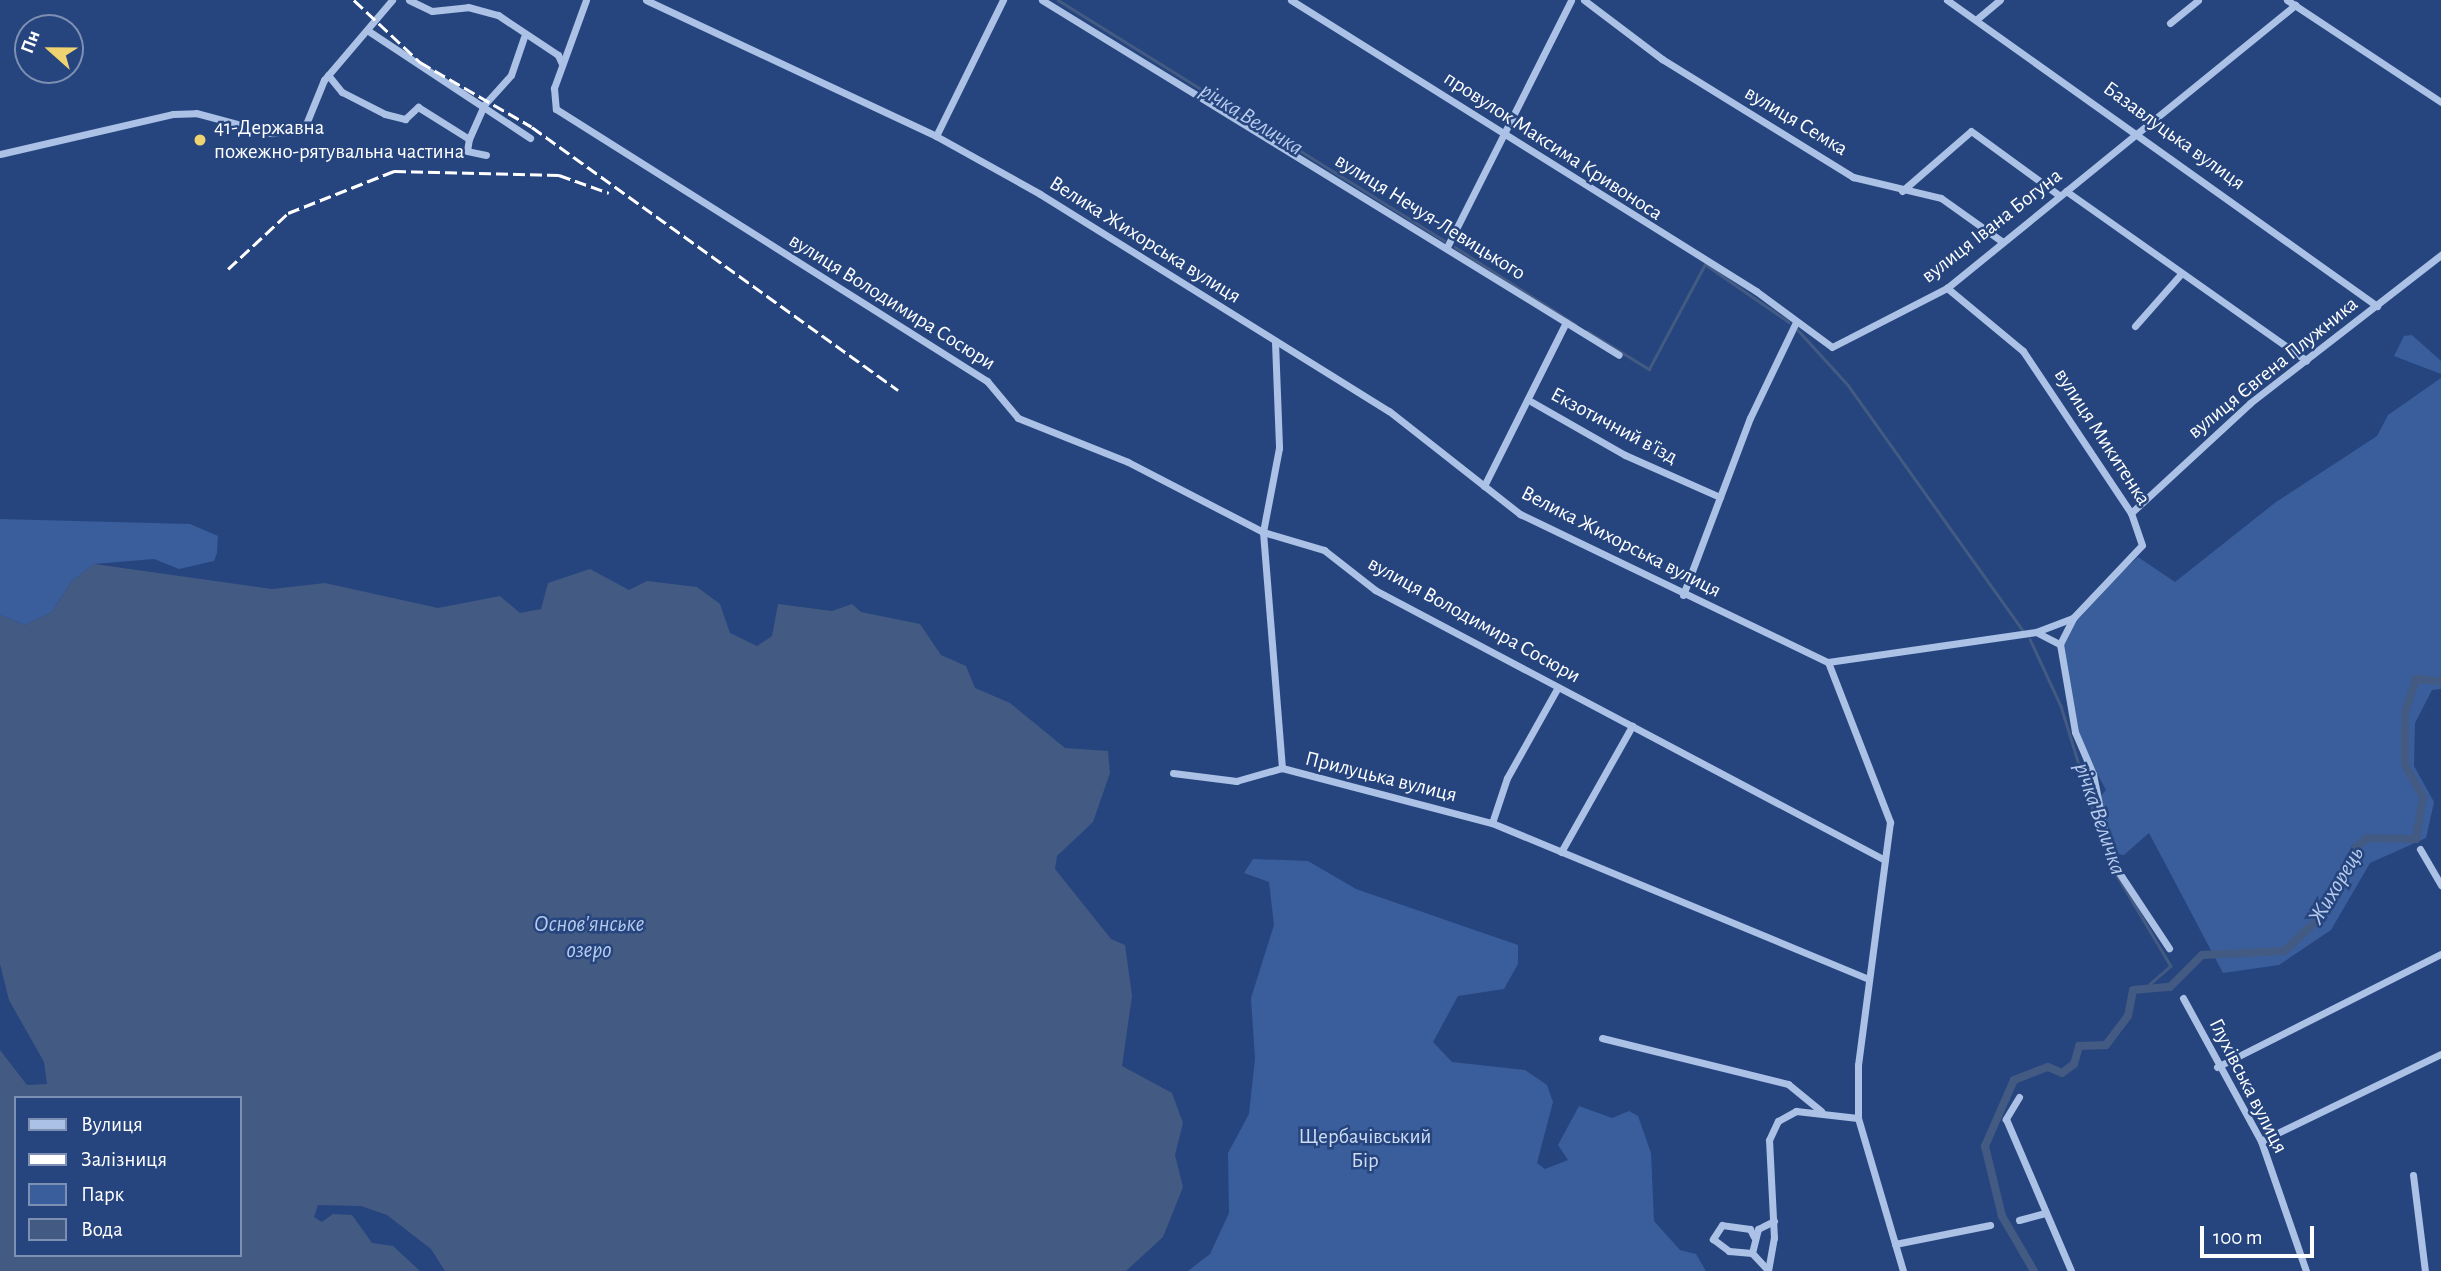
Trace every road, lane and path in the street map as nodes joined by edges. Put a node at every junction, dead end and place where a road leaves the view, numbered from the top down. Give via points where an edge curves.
1 (392, 0) edge
2 (410, 0) edge
3 (586, 0) edge
4 (646, 0) edge
5 (1003, 0) edge
6 (1042, 0) edge
7 (1291, 0) edge
8 (1571, 0) edge
9 (1584, 0) edge
10 (1947, 0) edge
11 (2000, 0) edge
12 (2198, 0) edge
13 (2287, 0) edge
14 (2294, 5) junction
15 (1977, 19) junction
16 (2169, 23) dead end
17 (370, 32) junction
18 (524, 37) junction
19 (562, 65) junction
20 (328, 75) junction
21 (2441, 102) edge
22 (484, 105) junction
23 (2138, 131) junction
24 (1506, 134) junction
25 (936, 136) junction
26 (530, 138) dead end
27 (469, 139) junction
28 (0, 154) edge
29 (486, 155) dead end
30 (1902, 191) junction
31 (2063, 194) junction
32 (2003, 242) junction
33 (1447, 247) junction
34 (2441, 256) edge
35 (2180, 275) junction
36 (1947, 288) junction
37 (2376, 306) junction
38 (1796, 321) junction
39 (1566, 322) junction
40 (2135, 326) dead end
41 (1275, 342) junction
42 (1619, 355) dead end
43 (2306, 360) junction
44 (1532, 402) junction
45 (1484, 486) junction
46 (1720, 496) junction
47 (2131, 513) junction
48 (1263, 532) junction
49 (1683, 595) junction
50 (2073, 618) junction
51 (2036, 632) junction
52 (2060, 644) junction
53 (1828, 662) junction
54 (1558, 687) junction
55 (1632, 726) junction
56 (1282, 768) junction
57 (1173, 773) dead end
58 (1492, 823) junction
59 (2420, 849) dead end
60 (1561, 852) junction
61 (1885, 860) junction
62 (2441, 885) edge
63 (2169, 948) dead end
64 (2441, 954) edge
65 (1869, 979) junction
66 (2183, 998) dead end
67 (1602, 1038) dead end
68 (2441, 1054) edge
69 (2217, 1067) junction
70 (2019, 1097) dead end
71 (1822, 1111) junction
72 (1858, 1118) junction
73 (2261, 1141) junction
74 (2413, 1175) dead end
75 (2046, 1213) junction
76 (2019, 1220) dead end
77 (1774, 1221) junction
78 (1990, 1226) dead end
79 (1754, 1237) junction
80 (1895, 1244) junction
81 (1752, 1253) junction
82 (1768, 1271) edge
83 (1903, 1271) edge
84 (2071, 1271) edge
85 (2306, 1271) edge
86 (2426, 1271) edge

1 - 17 street
2 - 18 street via 432,11 468,7 498,15
3 - 19 street
4 - 25 street, Велика Жихорська вулиця
5 - 25 street
6 - 33 street, вулиця Нечуя-Левицького
7 - 24 street, провулок Максима Кривоноса
8 - 24 street
9 - 30 street, вулиця Семка via 1662,59 1796,142 1873,186
10 - 15 street, Базавлуцька вулиця
11 - 15 street
12 - 16 street
13 - 14 street
14 - 21 street
14 - 23 street, вулиця Івана Богуна
15 - 23 street, Базавлуцька вулиця
17 - 20 street
17 - 22 street
18 - 19 street via 558,55
18 - 22 street via 511,75
19 - 48 street, вулиця Володимира Сосюри via 552,99 570,121 987,381 1028,424 1128,461
20 - 27 street via 342,92 385,114 405,119 418,107
20 - 28 street via 304,129 271,133 196,113 173,114
22 - 26 street
22 - 27 street
23 - 31 street, вулиця Івана Богуна
23 - 37 street, Базавлуцька вулиця
24 - 33 street
24 - 38 street, провулок Максима Кривоноса
25 - 41 street, Велика Жихорська вулиця
27 - 29 street via 467,151
30 - 31 street via 1971,131
30 - 32 street, вулиця Семка via 1941,198
31 - 32 street, вулиця Івана Богуна
31 - 35 street
32 - 36 street, вулиця Івана Богуна
33 - 39 street, вулиця Нечуя-Левицького
34 - 37 street, вулиця Євгена Плужника
35 - 40 street
35 - 43 street
36 - 38 street, вулиця Івана Богуна via 1840,345 1825,345
36 - 47 street, вулиця Микитенка via 2023,351
37 - 43 street, вулиця Євгена Плужника
38 - 46 street
39 - 42 street, вулиця Нечуя-Левицького
39 - 44 street, Екзотичний в'їзд
41 - 45 street, Велика Жихорська вулиця via 1389,411
41 - 48 street, Прилуцька вулиця via 1279,448
43 - 47 street, вулиця Євгена Плужника
44 - 45 street, Екзотичний в'їзд
44 - 46 street, Екзотичний в'їзд via 1625,455
45 - 49 street, Велика Жихорська вулиця via 1520,514
46 - 49 street
47 - 50 street, вулиця Микитенка via 2143,537 2136,555
48 - 54 street, вулиця Володимира Сосюри via 1324,550 1375,590
48 - 56 street, Прилуцька вулиця
49 - 53 street, Велика Жихорська вулиця
50 - 51 street, вулиця Микитенка
50 - 52 street
51 - 52 street
51 - 53 street, вулиця Микитенка
52 - 63 street via 2075,732 2093,774 2110,859
53 - 61 street via 1890,822
54 - 55 street, вулиця Володимира Сосюри
54 - 58 street via 1507,778
55 - 60 street
55 - 61 street, вулиця Володимира Сосюри
56 - 57 street via 1236,780
56 - 58 street, Прилуцька вулиця
58 - 60 street, Прилуцька вулиця
59 - 62 street
60 - 65 street, Прилуцька вулиця
61 - 65 street
64 - 69 street
65 - 72 street
66 - 69 street, Глухівська вулиця
67 - 71 street via 1788,1084
68 - 73 street
69 - 73 street, Глухівська вулиця
70 - 75 street via 2006,1119
71 - 72 street
71 - 77 street via 1796,1111 1778,1121 1769,1140
72 - 80 street
73 - 85 street, Глухівська вулиця
74 - 86 street
75 - 76 street
75 - 84 street
77 - 79 street
77 - 82 street
78 - 80 street
79 - 81 street
79 - 81 street via 1750,1229 1722,1225 1713,1239 1729,1251
80 - 83 street
81 - 82 street

